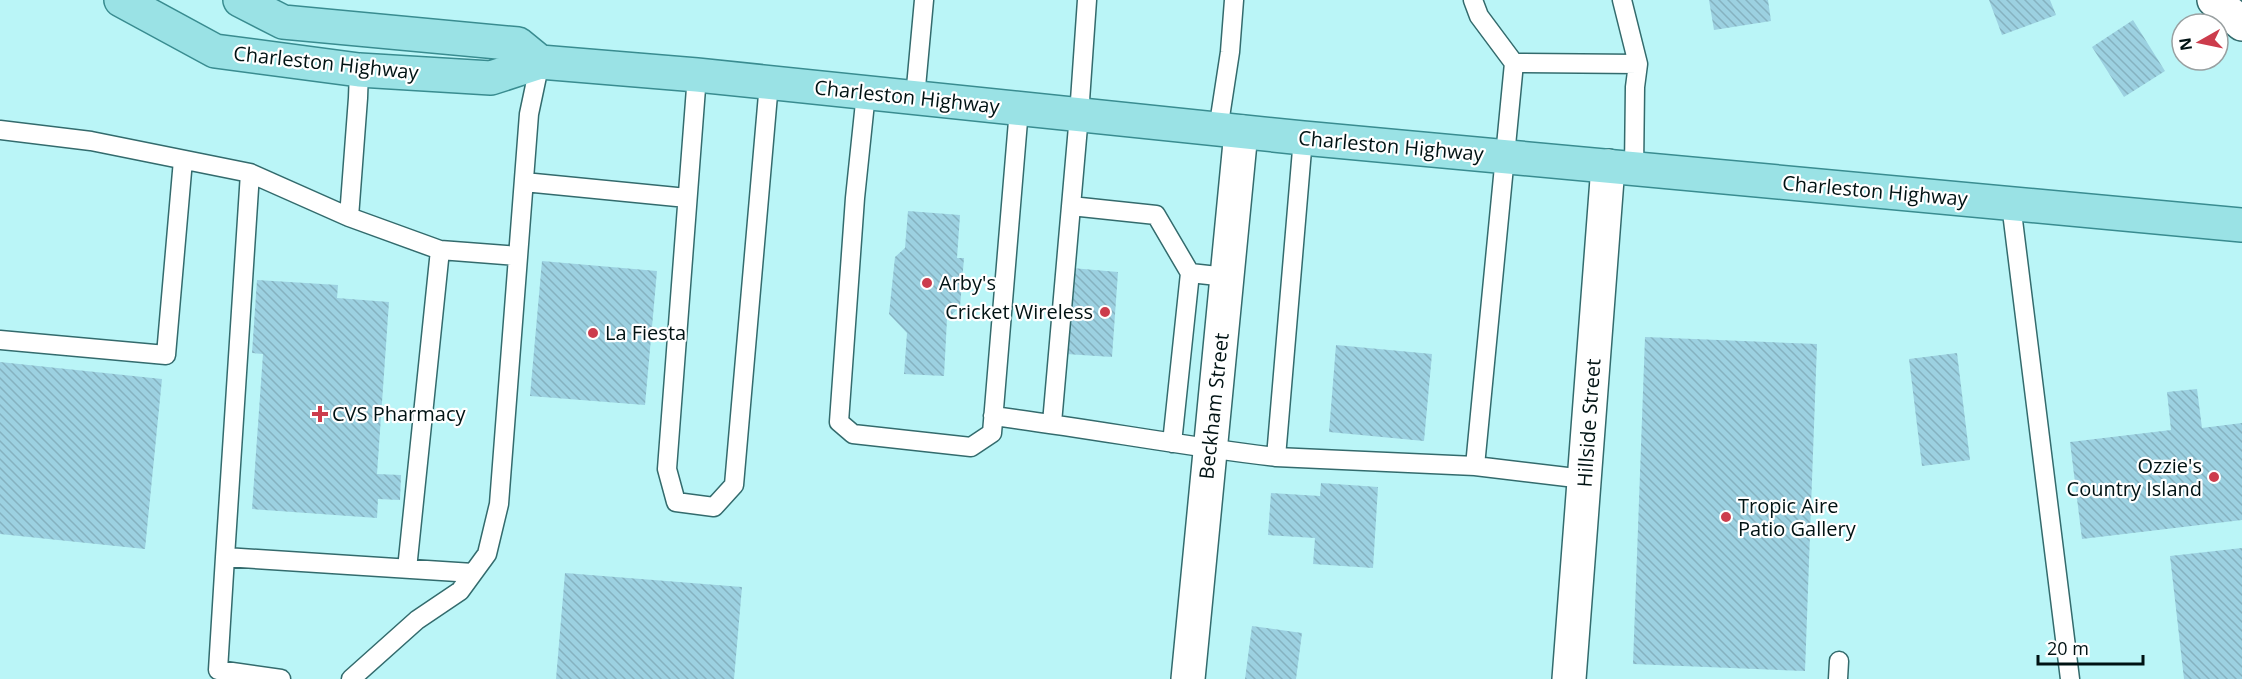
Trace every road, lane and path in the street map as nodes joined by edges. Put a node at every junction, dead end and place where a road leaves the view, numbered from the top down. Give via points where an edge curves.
1 (121, 0) edge
2 (240, 0) edge
3 (924, 0) edge
4 (1087, 0) edge
5 (1234, 0) edge
6 (1622, 0) edge
7 (2214, 0) edge
8 (1478, 5) edge
9 (2242, 24) edge
10 (540, 62) junction
11 (1515, 63) junction
12 (1638, 64) junction
13 (359, 70) junction
14 (697, 75) junction
15 (769, 83) junction
16 (866, 93) junction
17 (915, 98) junction
18 (1019, 109) junction
19 (1080, 115) junction
20 (0, 130) edge
21 (1230, 131) junction
22 (1303, 138) junction
23 (1505, 156) junction
24 (183, 160) junction
25 (1621, 167) junction
26 (249, 173) junction
27 (524, 182) junction
28 (687, 198) junction
29 (2011, 204) junction
30 (1071, 207) junction
31 (349, 217) junction
32 (2242, 225) edge
33 (440, 250) junction
34 (518, 256) junction
35 (1190, 273) junction
36 (1227, 277) junction
37 (0, 340) edge
38 (993, 416) junction
39 (1052, 423) junction
40 (1172, 443) junction
41 (1210, 449) junction
42 (1276, 457) junction
43 (1475, 466) junction
44 (1584, 479) junction
45 (225, 557) junction
46 (407, 569) junction
47 (473, 573) junction
48 (281, 679) edge
49 (351, 679) edge
50 (1188, 679) edge
51 (1569, 679) edge
52 (2070, 679) edge

1 - 13 main road, Charleston Highway via 215,51
2 - 10 main road, Charleston Highway via 283,22 518,44
3 - 17 lane
4 - 19 lane
5 - 21 lane
6 - 12 lane
7 - 9 street
8 - 11 lane
10 - 13 main road, Charleston Highway via 491,78
10 - 14 main road, Charleston Highway
10 - 27 lane via 529,114
11 - 12 lane
11 - 23 lane
12 - 25 lane
13 - 31 lane
14 - 15 main road, Charleston Highway
14 - 28 lane
15 - 16 main road, Charleston Highway
15 - 28 lane via 734,485 714,507 676,502 667,469
16 - 17 main road, Charleston Highway
16 - 38 lane via 839,422 853,434 971,447 992,433
17 - 18 main road, Charleston Highway
18 - 19 main road, Charleston Highway
18 - 38 lane
19 - 21 main road, Charleston Highway
19 - 30 lane
20 - 24 lane via 91,141
21 - 22 main road, Charleston Highway
21 - 36 street, Beckham Street
22 - 23 main road, Charleston Highway
22 - 42 lane
23 - 25 main road, Charleston Highway
23 - 43 lane
24 - 26 lane
24 - 37 lane via 166,355
25 - 29 main road, Charleston Highway
25 - 44 street, Hillside Street
26 - 31 lane
26 - 45 lane
27 - 28 lane
27 - 34 lane
29 - 32 main road, Charleston Highway
29 - 52 lane
30 - 35 lane via 1156,215
30 - 39 lane
31 - 33 lane
33 - 34 lane
33 - 46 lane
34 - 47 lane via 499,504 487,554
35 - 36 lane
35 - 40 lane
36 - 41 street, Beckham Street
38 - 39 lane
39 - 40 lane
40 - 41 lane
41 - 42 lane
41 - 50 street, Beckham Street
42 - 43 lane
43 - 44 lane
44 - 51 street, Hillside Street
45 - 46 lane
45 - 48 lane via 218,670
46 - 47 lane
47 - 49 lane via 460,591 417,620

